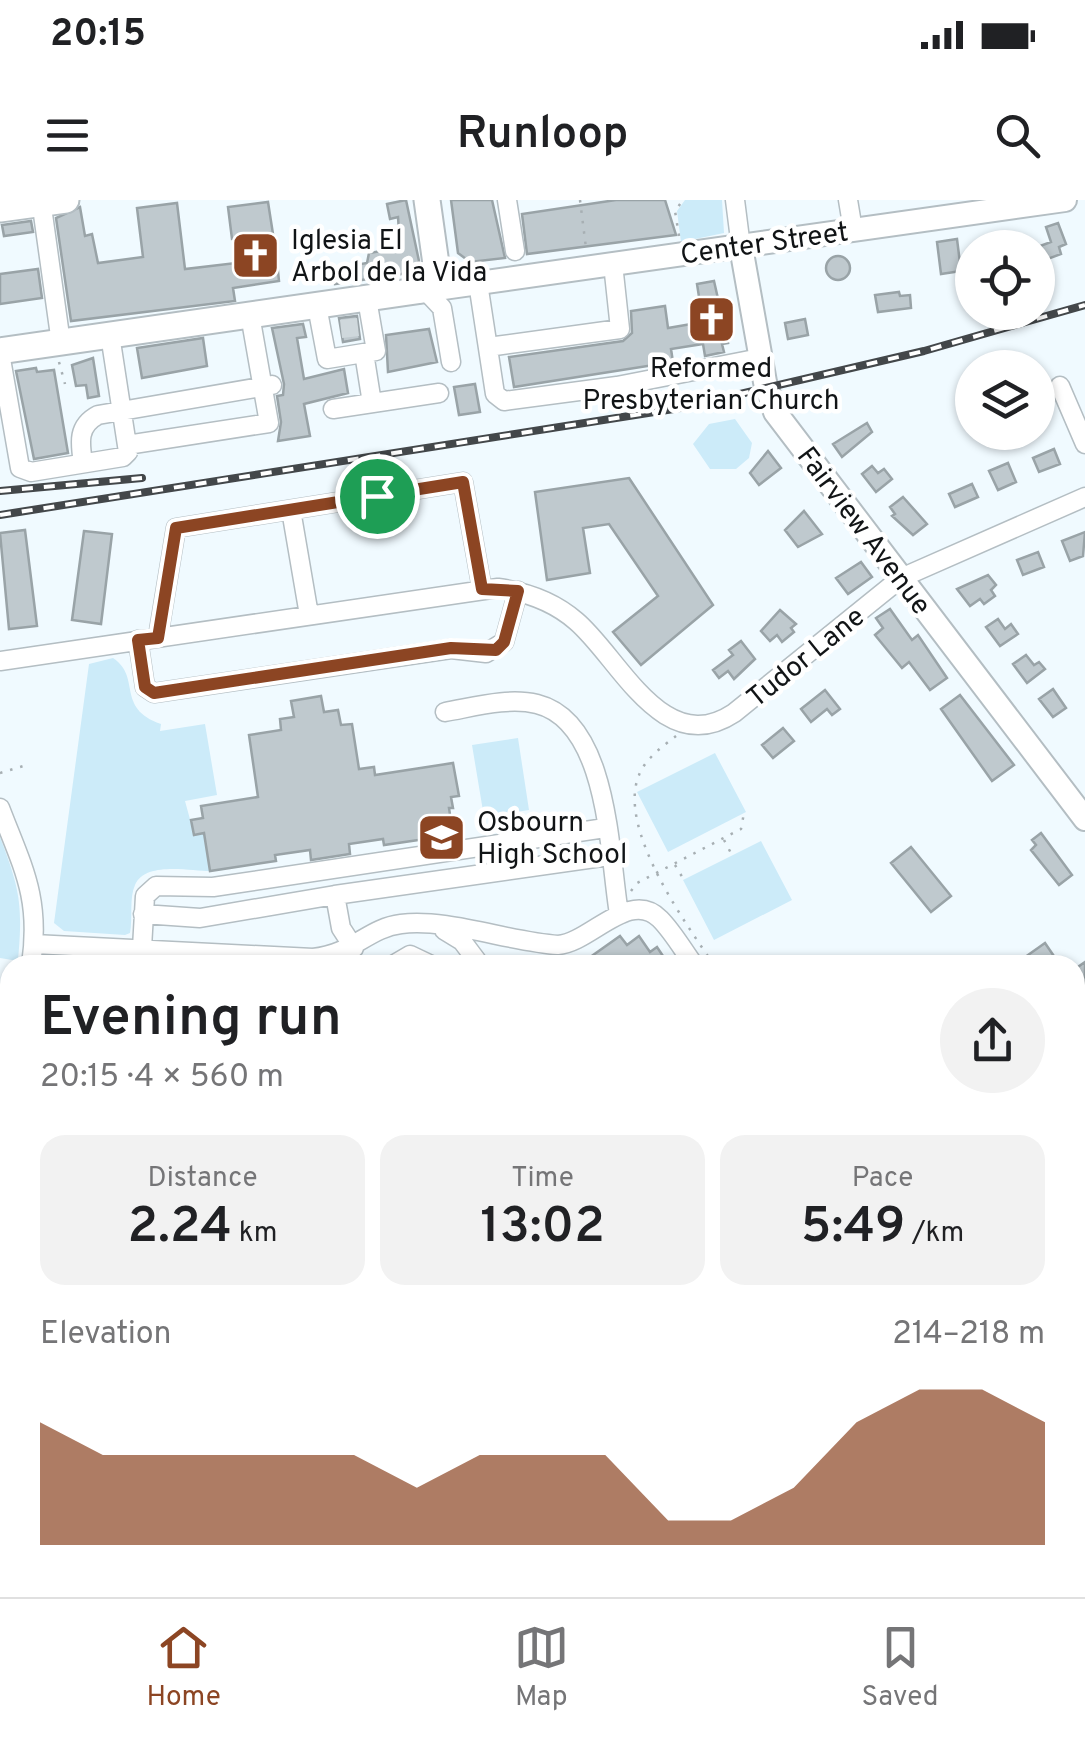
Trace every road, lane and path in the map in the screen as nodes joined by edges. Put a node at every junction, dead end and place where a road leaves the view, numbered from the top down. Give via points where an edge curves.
1 (428, 200) edge
2 (507, 200) edge
3 (580, 200) edge
4 (736, 200) edge
5 (848, 200) edge
6 (1065, 200) edge
7 (49, 201) edge
8 (681, 201) edge
9 (0, 210) edge
10 (852, 230) junction
11 (680, 243) dead end
12 (741, 246) junction
13 (587, 251) dead end
14 (515, 252) dead end
15 (436, 264) junction
16 (612, 264) junction
17 (471, 284) junction
18 (420, 291) junction
19 (367, 299) junction
20 (250, 315) junction
21 (342, 324) junction
22 (110, 335) junction
23 (488, 347) junction
24 (0, 352) edge
25 (61, 353) junction
26 (364, 354) junction
27 (760, 358) junction
28 (451, 362) dead end
29 (65, 384) dead end
30 (268, 386) junction
31 (1060, 386) dead end
32 (439, 394) dead end
33 (372, 404) junction
34 (121, 408) junction
35 (333, 410) dead end
36 (1085, 444) edge
37 (127, 445) junction
38 (83, 464) junction
39 (1085, 496) edge
40 (290, 510) junction
41 (901, 578) junction
42 (482, 589) junction
43 (518, 591) junction
44 (309, 615) junction
45 (158, 638) junction
46 (138, 640) junction
47 (0, 661) edge
48 (445, 712) dead end
49 (682, 721) junction
50 (30, 764) dead end
51 (0, 774) edge
52 (0, 808) edge
53 (744, 813) dead end
54 (1085, 819) edge
55 (605, 828) junction
56 (723, 839) junction
57 (732, 855) dead end
58 (609, 856) junction
59 (674, 864) junction
60 (658, 872) junction
61 (684, 880) dead end
62 (335, 895) junction
63 (628, 897) dead end
64 (143, 914) junction
65 (619, 914) junction
66 (434, 926) junction
67 (34, 944) junction
68 (354, 948) junction
69 (32, 955) edge
70 (124, 955) edge
71 (140, 955) edge
72 (335, 955) edge
73 (472, 955) edge
74 (687, 955) edge
75 (708, 955) edge

1 - 15 highway
2 - 14 street
3 - 13 path
4 - 12 street, Fairview Avenue
5 - 10 street
6 - 10 main road, Center Street
7 - 9 highway
7 - 25 street
8 - 11 path
10 - 12 main road, Center Street
12 - 16 main road, Center Street
12 - 27 main road, Fairview Avenue
15 - 17 main road via 448,279
15 - 18 highway
16 - 17 main road, Center Street
16 - 23 street via 620,329
17 - 18 main road, Center Street
17 - 23 street
18 - 19 highway, Center Street
18 - 28 street via 442,308
19 - 21 highway, Center Street
19 - 21 street
20 - 21 highway, Center Street
20 - 22 highway, Center Street
20 - 30 street
21 - 26 street via 376,352
21 - 26 street via 327,359
22 - 25 highway, Center Street
22 - 34 street
23 - 27 street via 495,394 504,400
24 - 25 highway, Center Street
24 - 38 street via 17,464 31,472
25 - 29 path
26 - 33 street
27 - 41 main road, Fairview Avenue via 775,412
30 - 34 street
30 - 37 street via 269,423
31 - 36 street
32 - 33 street
33 - 35 street
34 - 37 street
34 - 38 street via 86,423
37 - 38 street via 124,457
39 - 41 street, Tudor Lane
40 - 42 street via 463,482
40 - 44 street
40 - 45 street via 176,528
41 - 49 street, Tudor Lane via 725,718
41 - 54 main road, Fairview Avenue
42 - 43 street
42 - 44 street
43 - 46 street via 504,642 486,653 451,648 154,693 145,687
43 - 49 street via 573,618 651,707
44 - 45 street
45 - 46 street
46 - 47 street
48 - 55 street via 520,702 564,717 592,758
49 - 60 path via 677,735 640,771 636,786 635,821
50 - 51 path
52 - 67 street via 34,899
53 - 56 path via 744,827
55 - 58 street
55 - 64 street via 212,887 156,886 145,896
56 - 57 path
56 - 59 path
58 - 62 street
58 - 65 street
59 - 60 path
59 - 61 path
60 - 63 path
60 - 75 path
62 - 64 street via 200,918
62 - 68 street
64 - 71 street
65 - 66 street via 578,942 558,945
65 - 74 street via 638,909 658,916
66 - 68 street via 388,926
66 - 73 street
67 - 69 street
67 - 70 street
68 - 72 street

